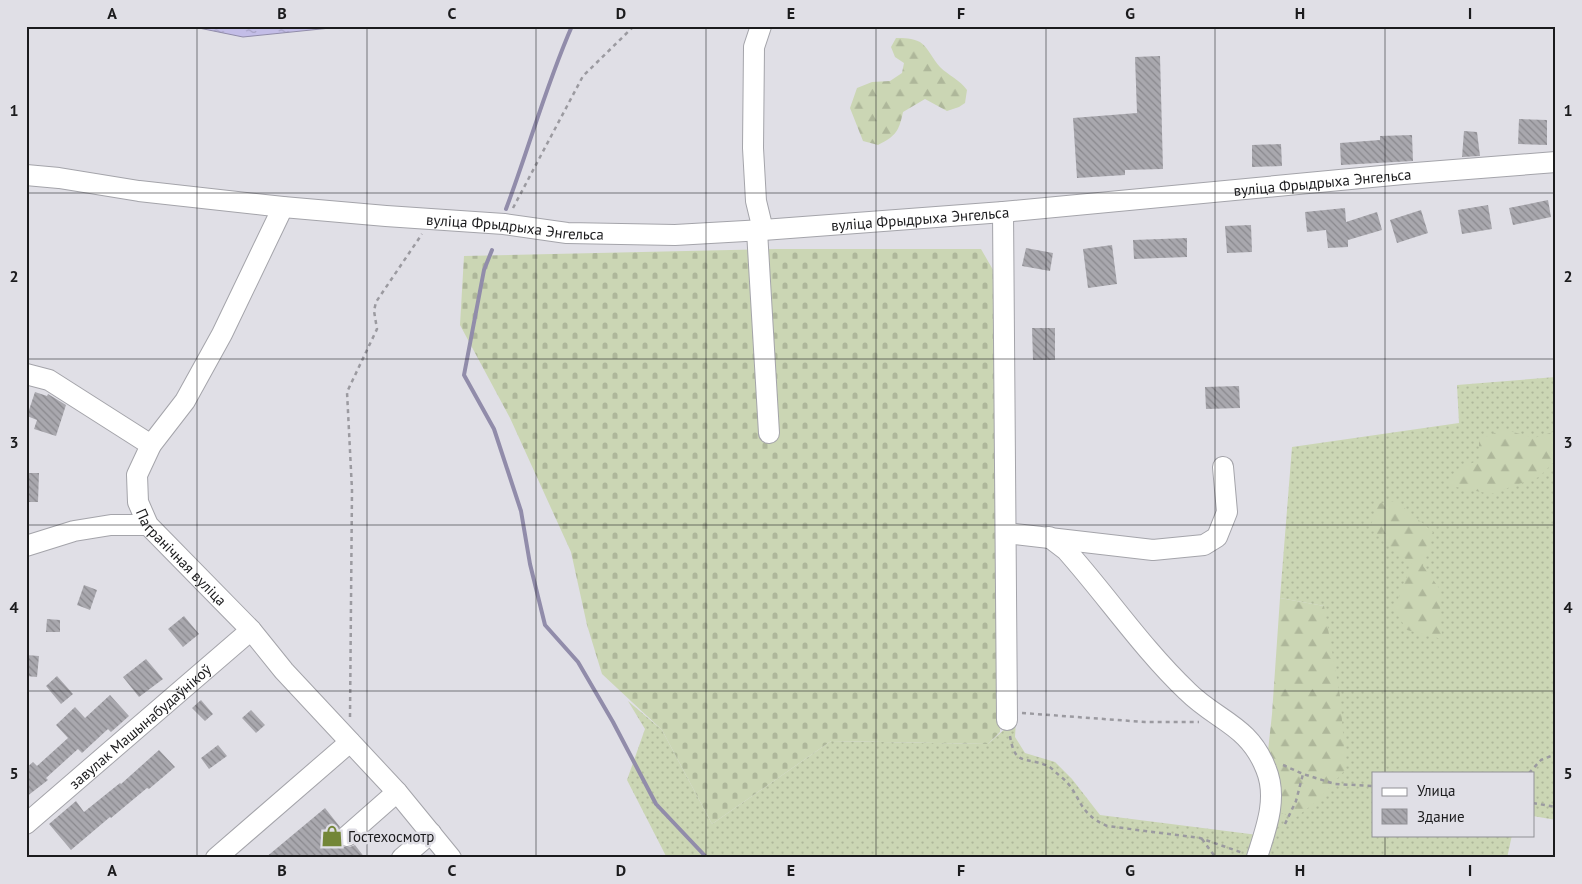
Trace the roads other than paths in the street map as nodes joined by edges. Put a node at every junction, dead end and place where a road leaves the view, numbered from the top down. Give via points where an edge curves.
1 (761, 26) edge
2 (1556, 162) edge
3 (26, 175) edge
4 (283, 207) junction
5 (1003, 212) junction
6 (760, 231) junction
7 (26, 374) edge
8 (769, 433) dead end
9 (151, 445) junction
10 (1222, 468) dead end
11 (148, 525) junction
12 (1006, 533) junction
13 (1049, 537) junction
14 (26, 546) edge
15 (251, 630) junction
16 (1007, 716) road end
17 (350, 742) junction
18 (397, 792) junction
19 (27, 820) edge
20 (431, 833) junction
21 (347, 836) dead end
22 (216, 858) edge
23 (402, 858) edge
24 (451, 858) edge
25 (1257, 858) edge

1 - 6 street via 754,47 753,148
2 - 5 street, вуліца Фрыдрыха Энгельса
3 - 4 street, вуліца Фрыдрыха Энгельса
4 - 6 street, вуліца Фрыдрыха Энгельса via 504,224 567,233 675,235
4 - 9 street, Пагранічная вуліца via 222,334 185,401
5 - 6 street, вуліца Фрыдрыха Энгельса
5 - 12 street
6 - 8 street
7 - 9 street via 48,380
9 - 11 street, Пагранічная вуліца via 137,475 138,502
10 - 13 street via 1227,512 1217,537 1204,545 1153,550
11 - 14 street via 111,525 74,531
11 - 15 street, Пагранічная вуліца
12 - 13 street
12 - 16 street
13 - 25 street via 1072,556 1149,652 1187,692 1243,732 1260,755 1271,788 1269,820
15 - 17 street, Пагранічная вуліца
15 - 19 street, завулак Машынабудаўнікоў
17 - 18 street, Пагранічная вуліца
17 - 22 street
18 - 20 street, Пагранічная вуліца
18 - 21 street
20 - 23 street
20 - 24 street, Пагранічная вуліца

